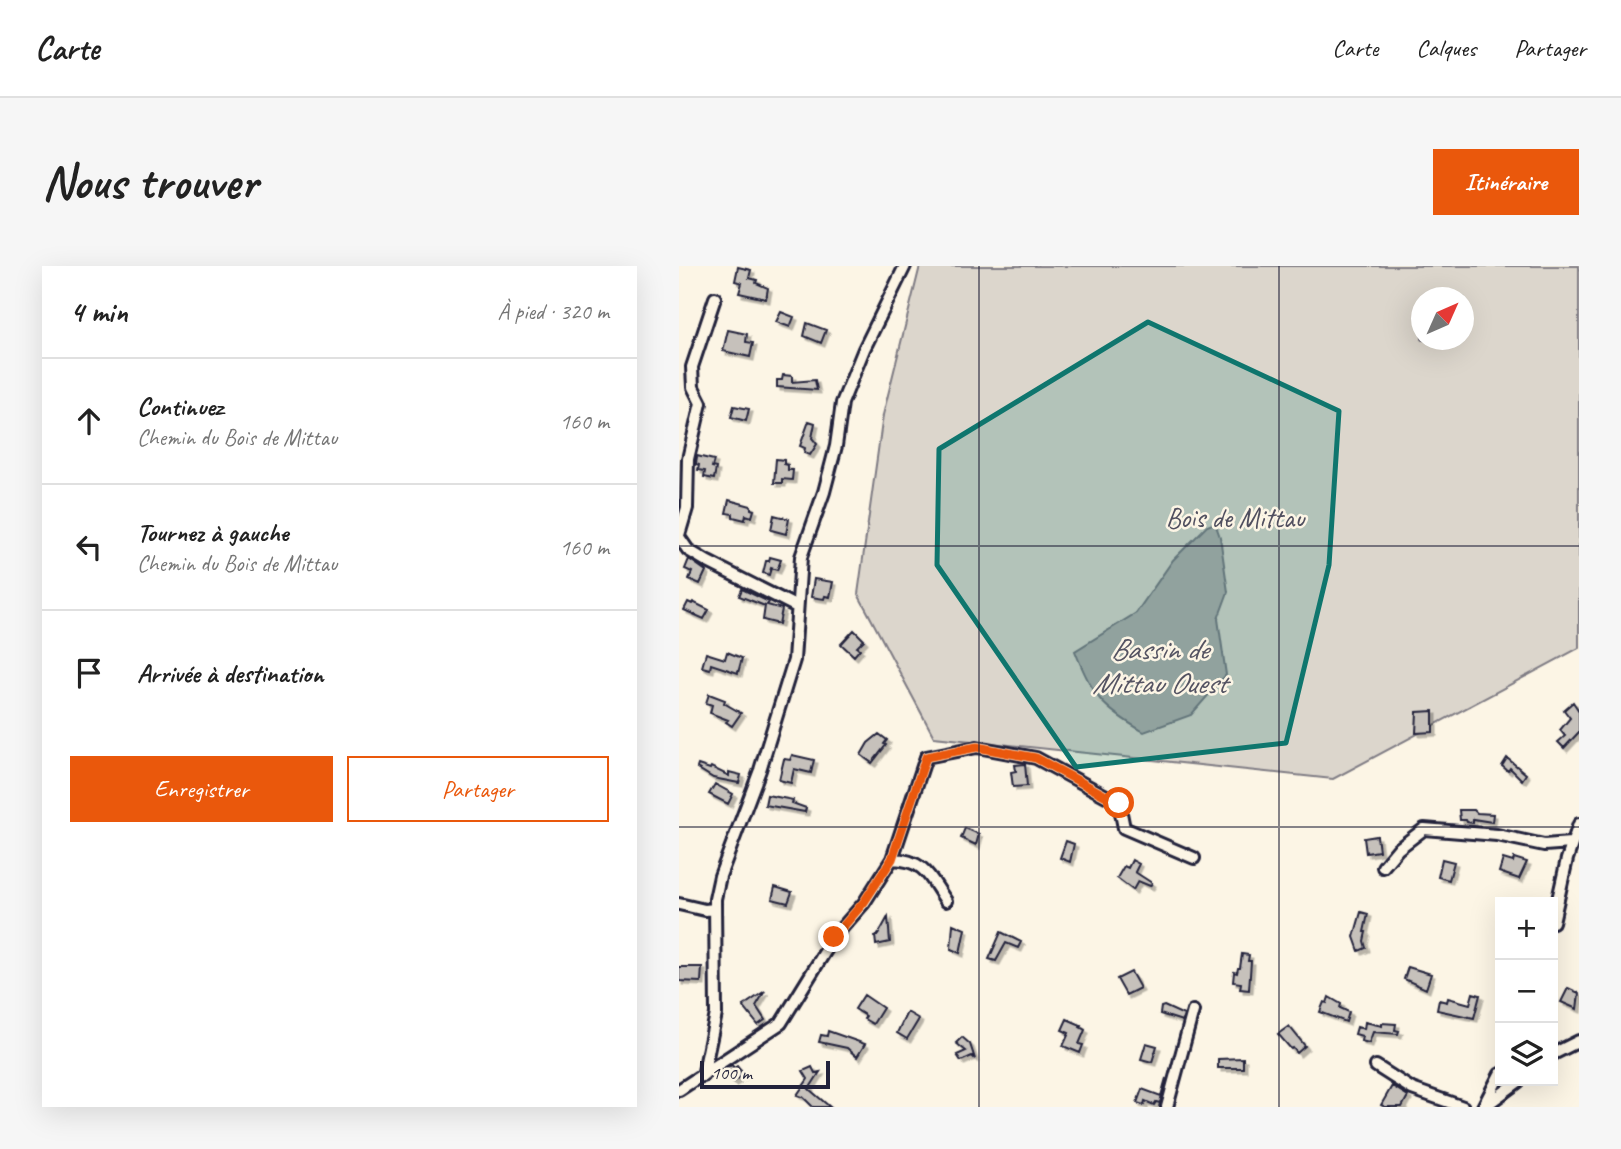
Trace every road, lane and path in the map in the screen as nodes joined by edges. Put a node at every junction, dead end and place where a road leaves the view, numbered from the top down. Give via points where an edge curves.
1 (905, 266) edge
2 (715, 298) dead end
3 (679, 536) edge
4 (797, 607) junction
5 (1579, 824) edge
6 (1571, 843) junction
7 (1194, 858) dead end
8 (892, 859) junction
9 (1384, 867) dead end
10 (1558, 900) edge
11 (946, 901) dead end
12 (679, 904) edge
13 (715, 909) junction
14 (1193, 1011) dead end
15 (1579, 1041) edge
16 (1558, 1052) edge
17 (1376, 1066) dead end
18 (703, 1076) junction
19 (1495, 1084) edge
20 (1512, 1086) edge
21 (679, 1090) edge
22 (1167, 1107) edge
23 (1463, 1107) edge
24 (1484, 1107) edge

1 - 4 street via 863,349 842,404 830,470 801,557
2 - 3 street via 692,367 693,387 701,403 688,459 687,508
3 - 4 street via 688,550
4 - 13 street via 794,660 720,876
5 - 6 street
6 - 9 street via 1543,845 1497,835 1423,829
6 - 10 street
7 - 8 street via 1124,828 1119,803 1036,758 977,747 926,757
8 - 11 street via 925,870
8 - 18 street via 834,937 781,1023
12 - 13 street
13 - 18 street via 716,1014
14 - 22 street
15 - 16 street
17 - 23 street via 1412,1089
18 - 21 street
19 - 24 street
20 - 24 street

